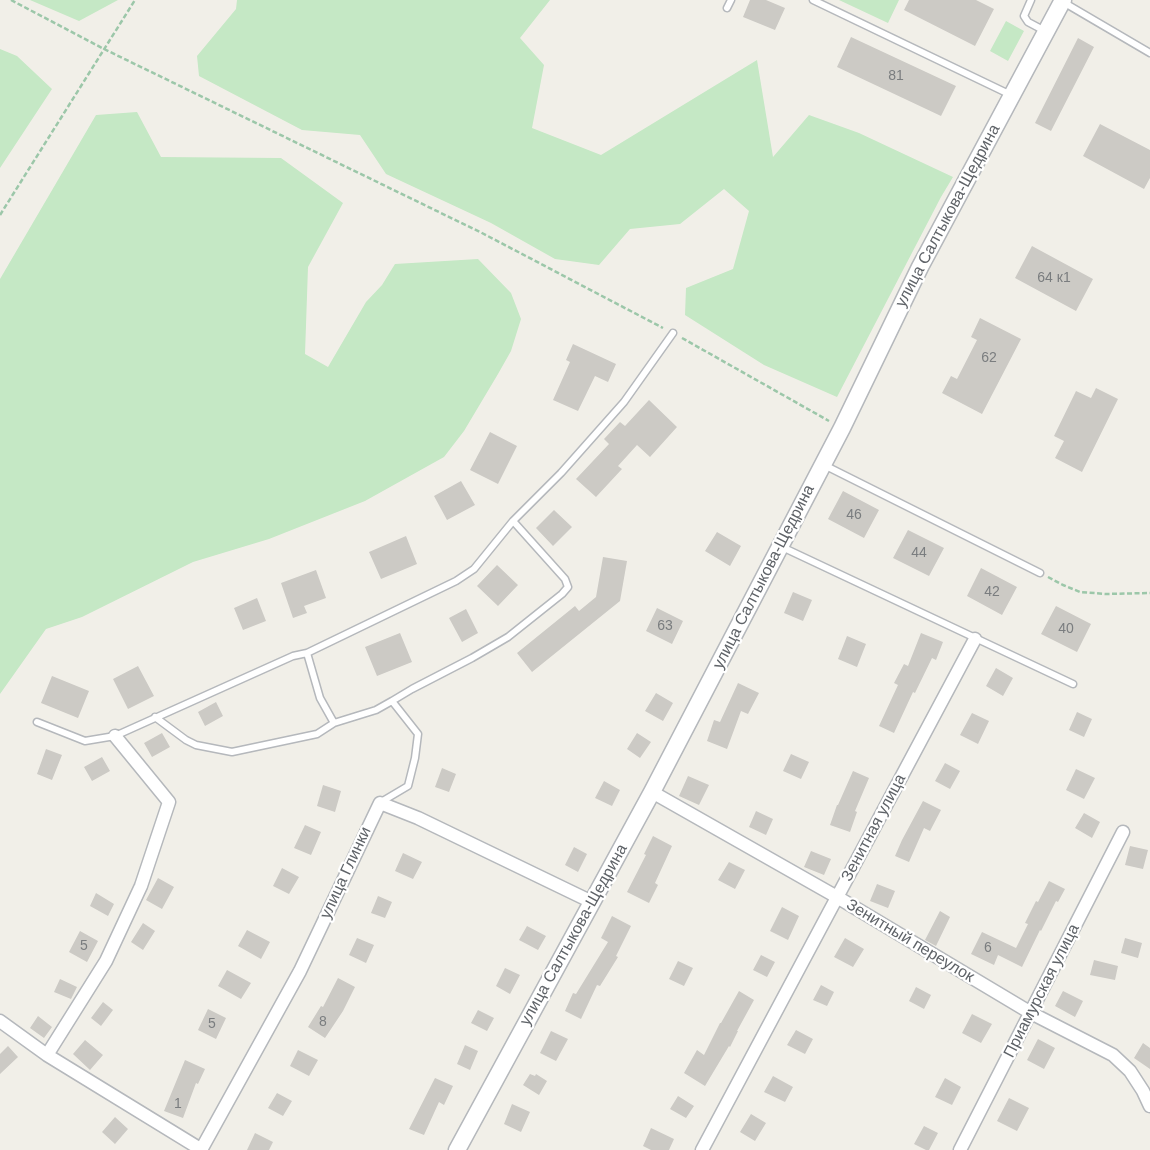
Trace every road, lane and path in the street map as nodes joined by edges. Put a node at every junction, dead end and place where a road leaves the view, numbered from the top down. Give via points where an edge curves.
1 (10, 0) edge
2 (135, 0) edge
3 (731, 0) edge
4 (813, 0) edge
5 (1031, 0) edge
6 (1063, 1) edge
7 (726, 8) dead end
8 (1047, 32) junction
9 (104, 49) junction
10 (1150, 53) edge
11 (1012, 95) junction
12 (0, 215) edge
13 (482, 233) dead end
14 (673, 333) dead end
15 (823, 464) junction
16 (513, 521) junction
17 (781, 546) junction
18 (1040, 572) joint
19 (1150, 592) edge
20 (975, 639) junction
21 (307, 654) junction
22 (1073, 684) dead end
23 (392, 702) junction
24 (155, 717) junction
25 (37, 722) dead end
26 (334, 723) junction
27 (115, 736) junction
28 (652, 792) junction
29 (380, 803) junction
30 (1124, 832) dead end
31 (837, 897) junction
32 (592, 902) junction
33 (1032, 1013) junction
34 (0, 1022) edge
35 (47, 1055) junction
36 (1150, 1106) edge
37 (202, 1150) edge
38 (457, 1150) edge
39 (702, 1150) edge
40 (960, 1150) edge

1 - 9 path
2 - 9 path
3 - 7 lane
4 - 11 lane
5 - 8 lane via 1024,16 1028,22
6 - 8 street, улица Салтыкова-Щедрина
6 - 10 lane
8 - 11 street, улица Салтыкова-Щедрина
9 - 12 path
9 - 13 path
11 - 15 street, улица Салтыкова-Щедрина via 920,267
14 - 16 lane via 624,402
15 - 17 street, улица Салтыкова-Щедрина
15 - 18 lane
16 - 21 lane via 474,569 456,581
16 - 23 lane via 565,579 568,587 508,636
17 - 20 lane
17 - 28 street, улица Салтыкова-Щедрина
18 - 19 path via 1080,592
20 - 22 lane
20 - 31 street, Зенитная улица
21 - 24 lane via 292,656
21 - 26 lane via 320,698
23 - 26 lane
23 - 29 lane via 418,734 408,786
24 - 26 lane via 196,745 232,752 317,734
24 - 27 lane
25 - 27 lane via 85,741
27 - 35 street via 169,802 141,886 106,961
28 - 31 street, Зенитный переулок
28 - 32 street, улица Салтыкова-Щедрина
29 - 32 street
29 - 37 street, улица Глинки via 300,971
30 - 33 street, Приамурская улица
31 - 33 street, Зенитный переулок
31 - 39 street, Зенитная улица
32 - 38 street, улица Салтыкова-Щедрина
33 - 36 street, Зенитный переулок via 1113,1055 1130,1071
33 - 40 street, Приамурская улица
34 - 35 street
35 - 37 street

